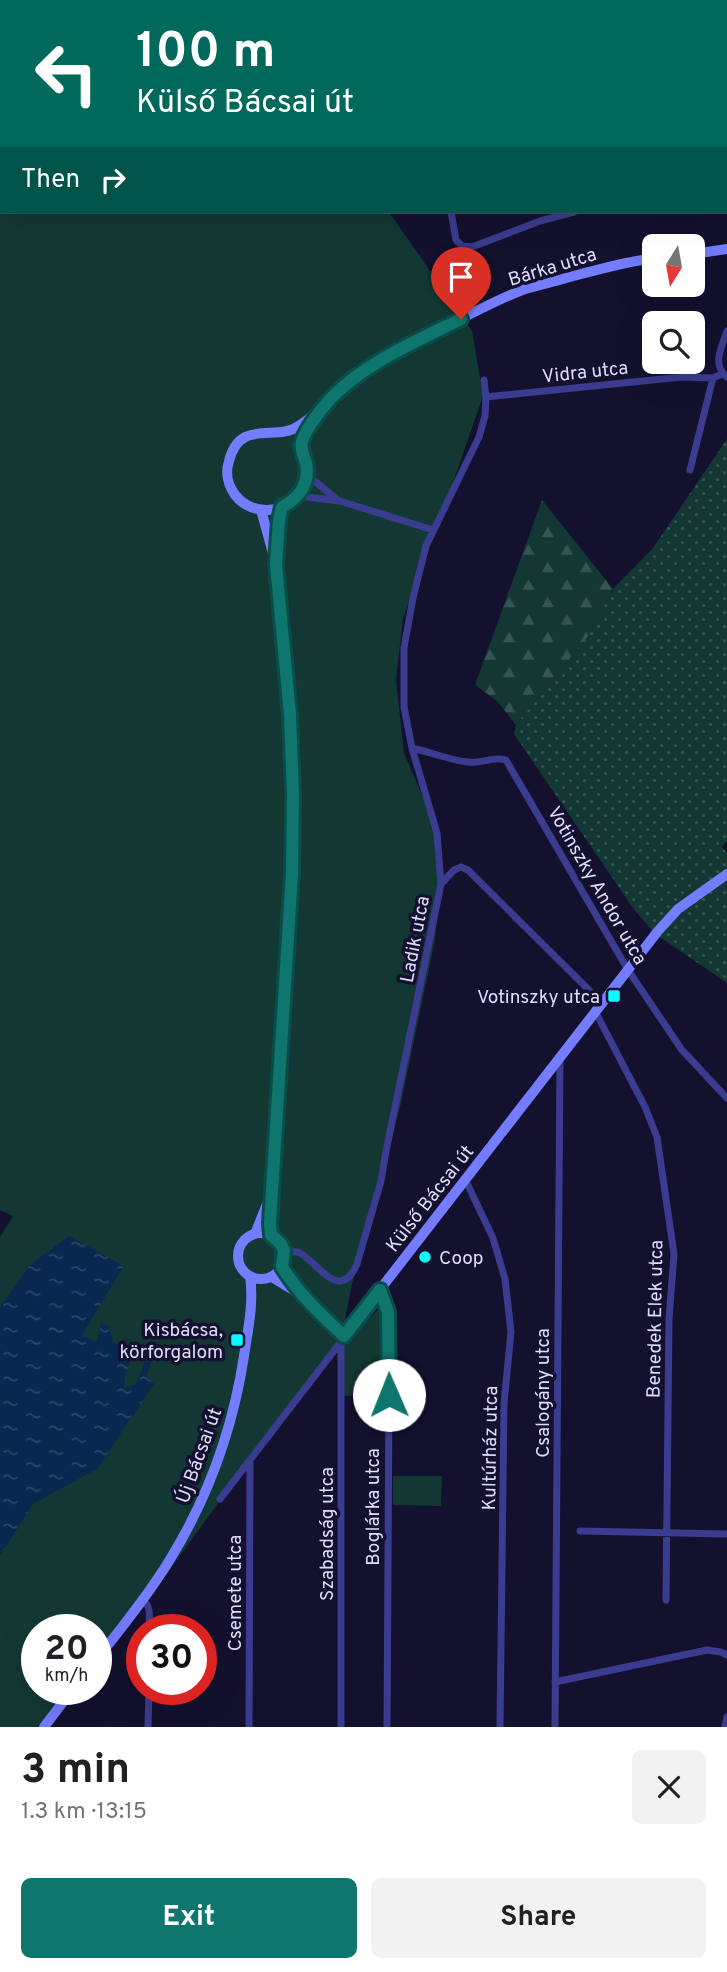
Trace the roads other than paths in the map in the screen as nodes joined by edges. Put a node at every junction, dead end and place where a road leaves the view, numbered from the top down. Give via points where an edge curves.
1 (451, 214) edge
2 (566, 214) edge
3 (727, 250) edge
4 (705, 253) edge
5 (642, 260) edge
6 (727, 331) edge
7 (725, 375) edge
8 (713, 378) junction
9 (484, 380) dead end
10 (486, 397) junction
11 (322, 408) junction
12 (274, 432) junction
13 (303, 453) junction
14 (690, 470) dead end
15 (306, 474) junction
16 (298, 496) junction
17 (340, 501) junction
18 (282, 507) junction
19 (261, 510) junction
20 (433, 530) junction
21 (276, 564) junction
22 (412, 748) junction
23 (727, 874) edge
24 (441, 884) junction
25 (628, 971) junction
26 (599, 1008) junction
27 (559, 1060) junction
28 (727, 1098) edge
29 (465, 1179) junction
30 (270, 1197) junction
31 (255, 1234) junction
32 (271, 1235) junction
33 (284, 1251) junction
34 (282, 1267) junction
35 (250, 1276) junction
36 (268, 1278) junction
37 (380, 1290) junction
38 (301, 1295) junction
39 (251, 1310) junction
40 (343, 1339) junction
41 (250, 1460) junction
42 (220, 1499) dead end
43 (580, 1531) dead end
44 (667, 1532) junction
45 (727, 1534) edge
46 (142, 1599) junction
47 (666, 1600) dead end
48 (149, 1614) edge
49 (112, 1639) edge
50 (727, 1655) edge
51 (555, 1682) junction
52 (61, 1705) edge
53 (149, 1705) edge
54 (727, 1717) edge
55 (44, 1727) edge
56 (148, 1727) edge
57 (249, 1727) edge
58 (341, 1727) edge
59 (387, 1727) edge
60 (500, 1727) edge
61 (555, 1727) edge
62 (724, 1727) edge

1 - 2 street via 456,240 472,247
3 - 4 street
5 - 11 street, Bárka utca via 525,290 402,349 361,374
6 - 7 street via 718,361
7 - 8 street, Vidra utca
8 - 10 street, Vidra utca via 682,377
8 - 14 street
9 - 10 street, Ladik utca
10 - 20 street, Ladik utca via 479,437
11 - 12 street via 296,428
11 - 13 street via 302,441
12 - 13 street via 289,438
12 - 19 street via 244,439 228,464 235,494
13 - 15 street
15 - 16 street
15 - 17 street
16 - 17 street
16 - 18 street
17 - 20 street
18 - 19 street
18 - 21 street, Új Bácsai út
19 - 21 street, Új Bácsai út
20 - 22 street, Ladik utca via 404,648 404,707
21 - 30 street, Új Bácsai út via 293,794 292,873
22 - 24 street, Ladik utca via 437,832
22 - 25 street, Votinszky Andor utca via 466,762 506,760
23 - 25 street, Külső Bácsai út via 678,909
24 - 26 street, Benedek Elek utca via 454,870 468,870
24 - 33 street, Ladik utca via 381,1181 355,1270 347,1278 334,1280 303,1255
25 - 26 street, Külső Bácsai út
25 - 28 street, Votinszky Andor utca via 682,1050
26 - 27 street, Külső Bácsai út
26 - 44 street, Benedek Elek utca via 657,1137 674,1254
27 - 29 street, Külső Bácsai út
27 - 51 street, Csalogány utca
29 - 37 street, Külső Bácsai út
29 - 60 street, Kultúrház utca via 496,1248 511,1332 504,1403
30 - 31 street, Új Bácsai út
30 - 32 street, Új Bácsai út
31 - 32 street
31 - 35 street, Új Bácsai út via 239,1250 239,1265
32 - 33 street
33 - 34 street
34 - 36 street, Új Bácsai út
34 - 38 street
35 - 36 street
35 - 39 street, Új Bácsai út
36 - 38 street
36 - 39 street, Új Bácsai út
37 - 40 street, Külső Bácsai út
37 - 59 street, Boglárka utca via 388,1312
38 - 40 street
39 - 46 street, Új Bácsai út via 230,1427 192,1521
40 - 41 street, Külső Bácsai út
40 - 58 street, Szabadság utca
41 - 42 street, Külső Bácsai út
41 - 57 street, Csemete utca
43 - 44 street
44 - 45 street
44 - 47 street, Benedek Elek utca
46 - 48 street
46 - 49 street, Új Bácsai út
50 - 51 street via 707,1650
51 - 61 street, Csalogány utca
52 - 55 street
53 - 56 street
54 - 62 street

